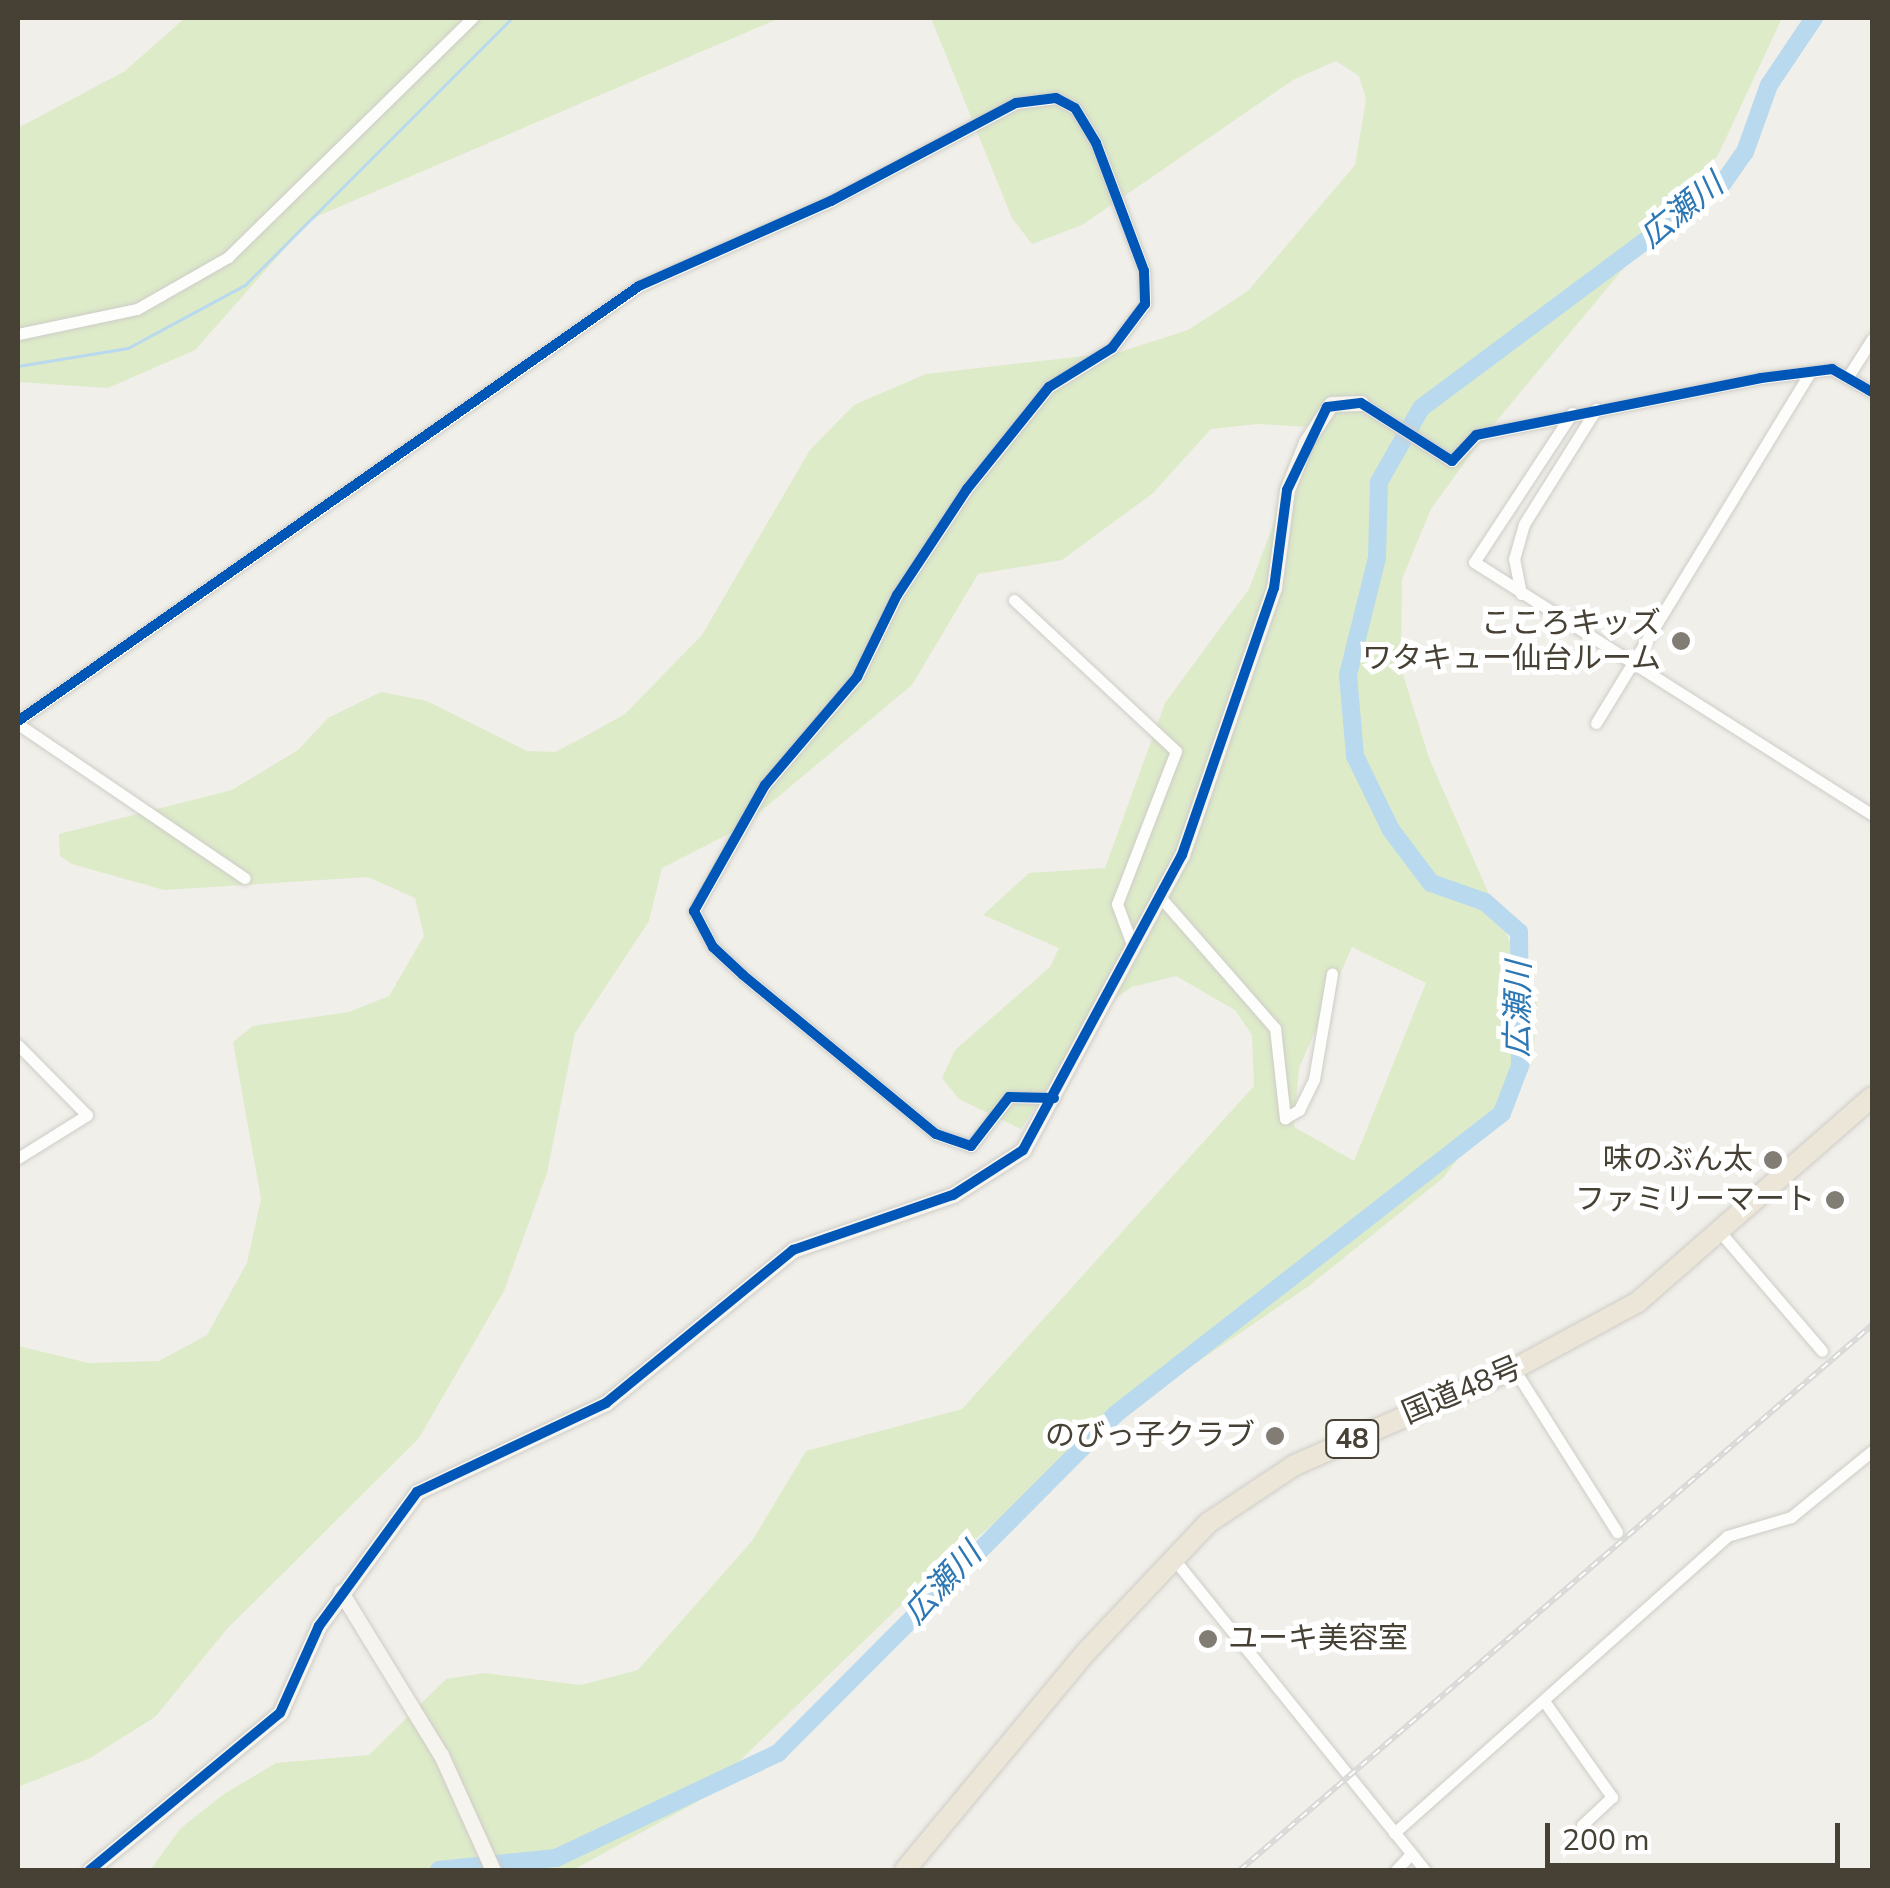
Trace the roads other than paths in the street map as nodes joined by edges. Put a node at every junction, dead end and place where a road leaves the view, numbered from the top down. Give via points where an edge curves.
1 (472, 18) edge
2 (18, 334) edge
3 (1872, 339) edge
4 (1810, 373) junction
5 (1848, 375) junction
6 (1872, 392) edge
7 (1361, 404) joint
8 (1596, 409) junction
9 (1572, 413) junction
10 (1522, 594) junction
11 (1014, 600) dead end
12 (1632, 666) junction
13 (18, 722) edge
14 (1596, 722) dead end
15 (1872, 816) edge
16 (245, 878) dead end
17 (1160, 898) junction
18 (1134, 947) junction
19 (1332, 974) dead end
20 (18, 1046) edge
21 (1872, 1096) edge
22 (1054, 1098) junction
23 (18, 1158) edge
24 (1721, 1234) junction
25 (1822, 1351) dead end
26 (1514, 1369) junction
27 (1872, 1450) edge
28 (1617, 1532) dead end
29 (1172, 1556) junction
30 (341, 1592) junction
31 (1544, 1701) junction
32 (1582, 1825) dead end
33 (1394, 1833) junction
34 (1411, 1854) junction
35 (90, 1870) edge
36 (492, 1870) edge
37 (905, 1870) edge
38 (1396, 1870) edge
39 (1425, 1870) edge

1 - 2 street via 228,258 137,309
3 - 5 street
4 - 5 street
4 - 8 street
4 - 12 street
5 - 6 street
7 - 9 street via 1436,455 1459,459 1476,435
7 - 17 street via 1326,407 1296,465 1274,588
8 - 9 street
8 - 10 street via 1518,540
9 - 10 street via 1474,562
10 - 12 street
11 - 18 street via 1176,752 1117,904
12 - 14 street
12 - 15 street
13 - 16 street
13 - 22 street via 639,286 831,202 1016,103 1056,98 1075,108 1096,143 1144,271 1145,304 1112,348 1049,387 967,490 896,595 858,678 765,785 694,911 713,947 936,1134 971,1146 1009,1097
17 - 18 street
17 - 19 street via 1275,1028 1285,1118 1299,1110 1314,1079
18 - 22 street
20 - 23 street via 87,1115
21 - 24 highway, 国道48号 / 48
22 - 30 street via 1001,1171 793,1250 734,1289 606,1403 430,1483
24 - 25 street
24 - 26 highway, 国道48号 / 48 via 1638,1302
26 - 28 street
26 - 29 highway, 国道48号 / 48 via 1296,1465
27 - 31 street via 1791,1517 1728,1536
29 - 33 street
29 - 37 highway, 国道48号 / 48
30 - 35 street via 280,1713
30 - 36 street via 444,1762
31 - 32 street via 1612,1796
31 - 33 street
33 - 34 street
34 - 38 street
34 - 39 street

